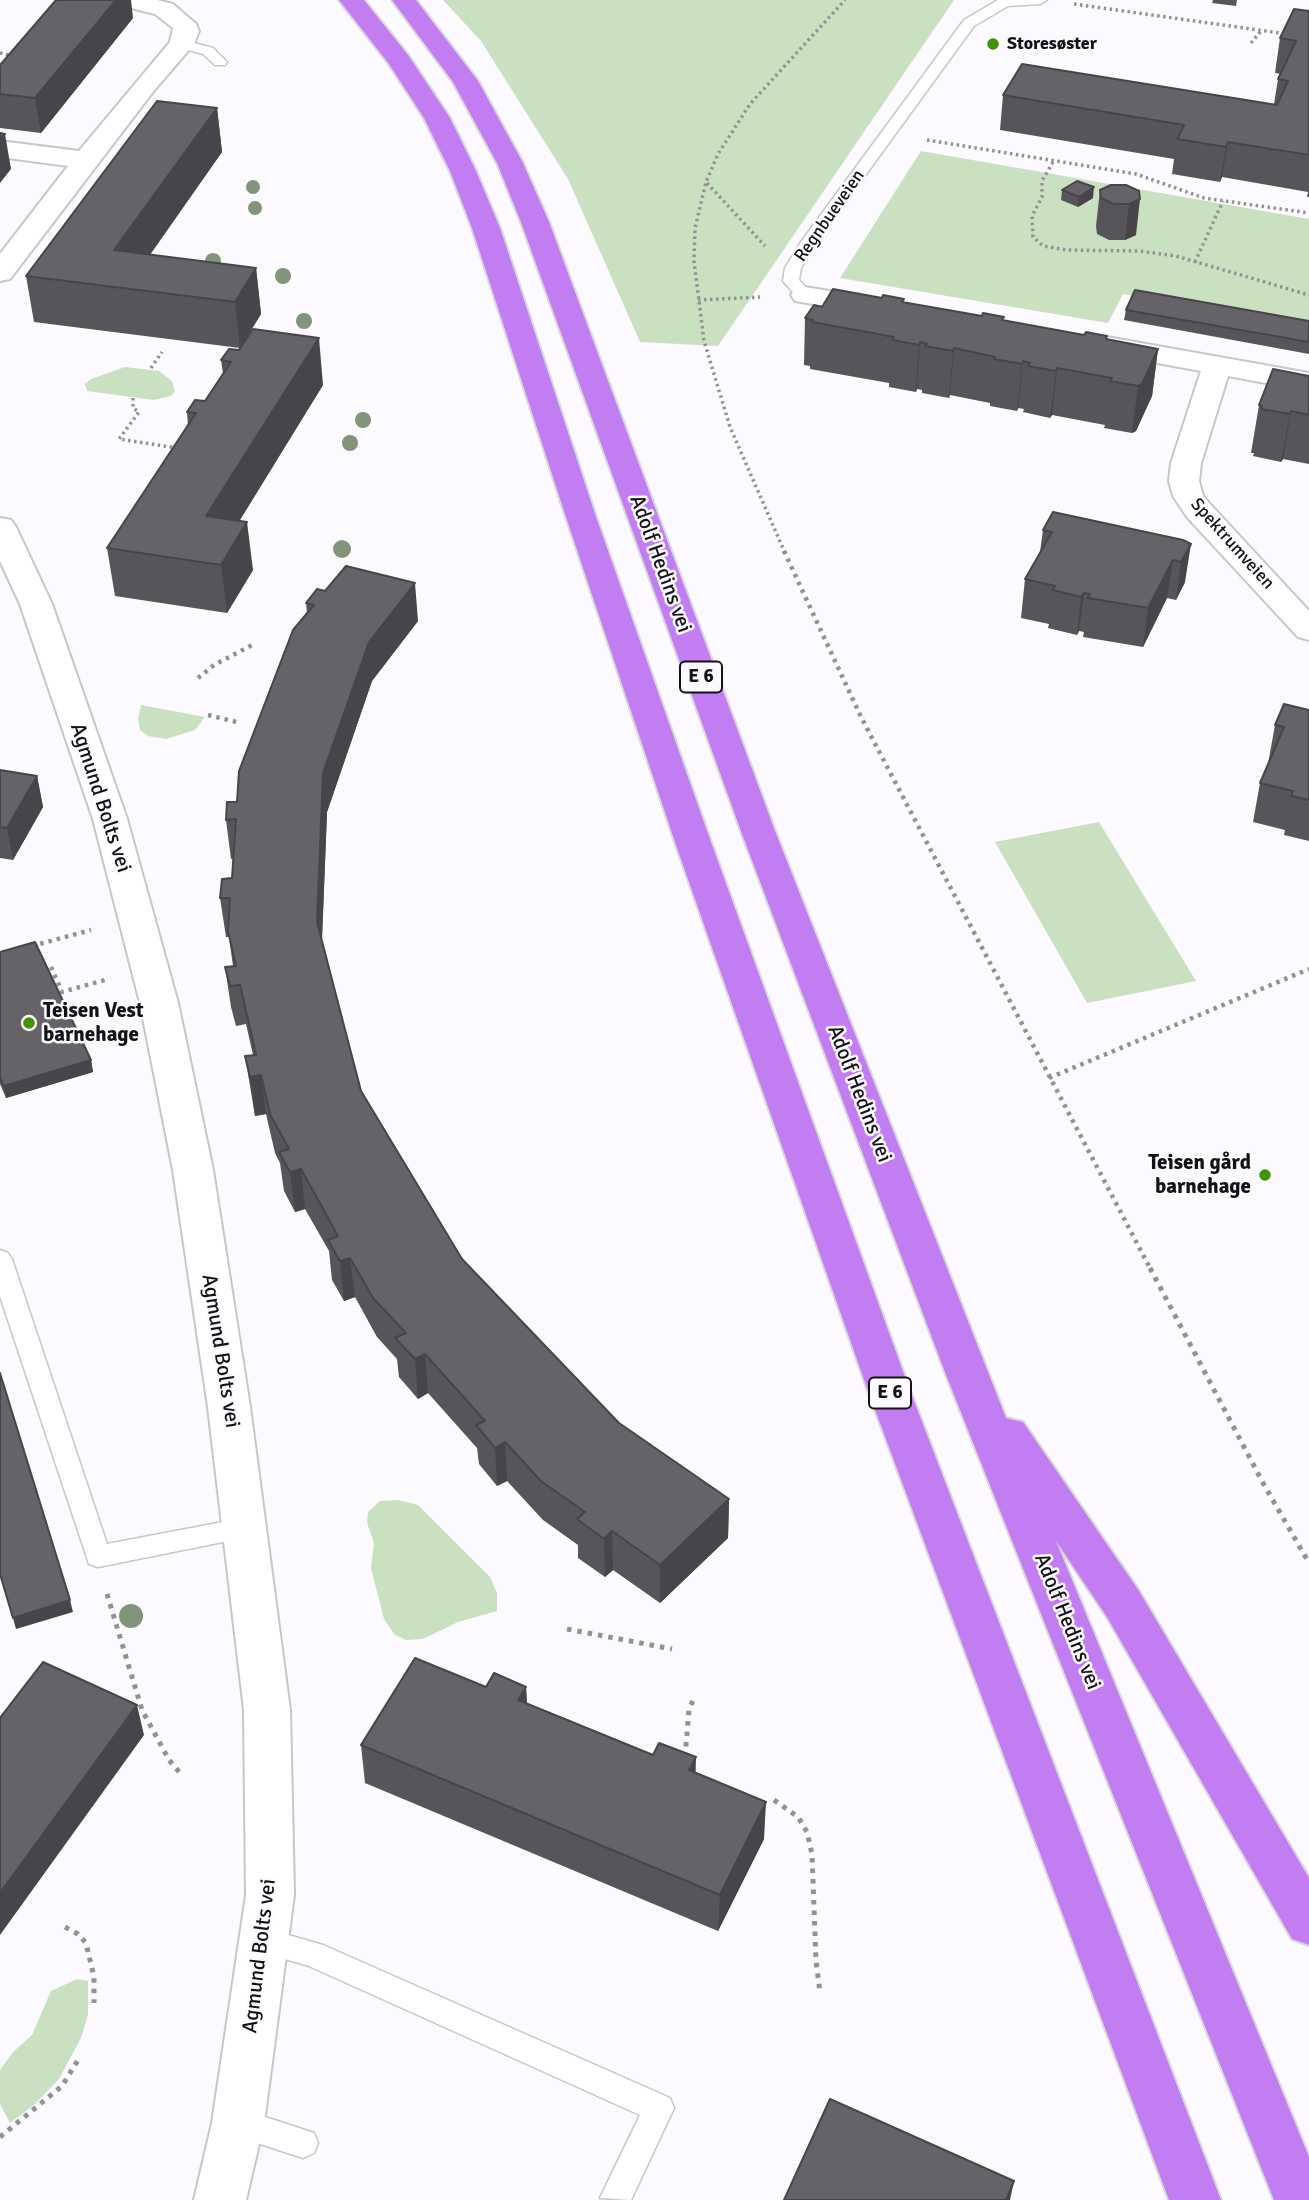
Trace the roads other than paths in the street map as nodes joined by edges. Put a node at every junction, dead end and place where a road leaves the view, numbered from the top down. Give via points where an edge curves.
1 (128, 0) edge
2 (351, 0) edge
3 (404, 0) edge
4 (1039, 0) edge
5 (182, 44) junction
6 (220, 62) dead end
7 (0, 149) edge
8 (86, 160) junction
9 (0, 273) edge
10 (804, 295) joint
11 (899, 310) edge
12 (1086, 342) edge
13 (1217, 366) junction
14 (1309, 382) edge
15 (0, 527) edge
16 (1309, 630) edge
17 (0, 1259) edge
18 (966, 1371) junction
19 (244, 1529) junction
20 (1309, 1923) edge
21 (264, 1941) junction
22 (238, 2123) junction
23 (303, 2143) dead end
24 (616, 2198) dead end
25 (220, 2200) edge
26 (1195, 2200) edge
27 (1300, 2200) edge

1 - 5 street via 164,9 176,17 187,32
2 - 26 highway, E 6 via 437,118 486,228 685,820 888,1388
3 - 18 highway, Adolf Hedins vei / E 6 via 465,81 510,163 535,222 758,831
4 - 10 lane, Regnbueveien via 1005,2 969,23 793,268 791,281
5 - 6 lane via 208,51
5 - 8 street
7 - 8 street
8 - 9 street
10 - 11 street, Regnbueveien
12 - 13 street
13 - 14 street
13 - 16 street, Spektrumveien via 1186,463 1188,496
15 - 19 street, Agmund Bolts vei via 36,604 110,819 150,968 192,1170
17 - 19 lane via 97,1556
18 - 20 highway, E 6 via 1123,1604
18 - 27 highway, Adolf Hedins vei / E 6
19 - 21 street, Agmund Bolts vei via 270,1744 270,1895
21 - 22 street, Agmund Bolts vei
21 - 24 lane via 313,1954 659,2108
22 - 23 lane
22 - 25 street, Agmund Bolts vei

